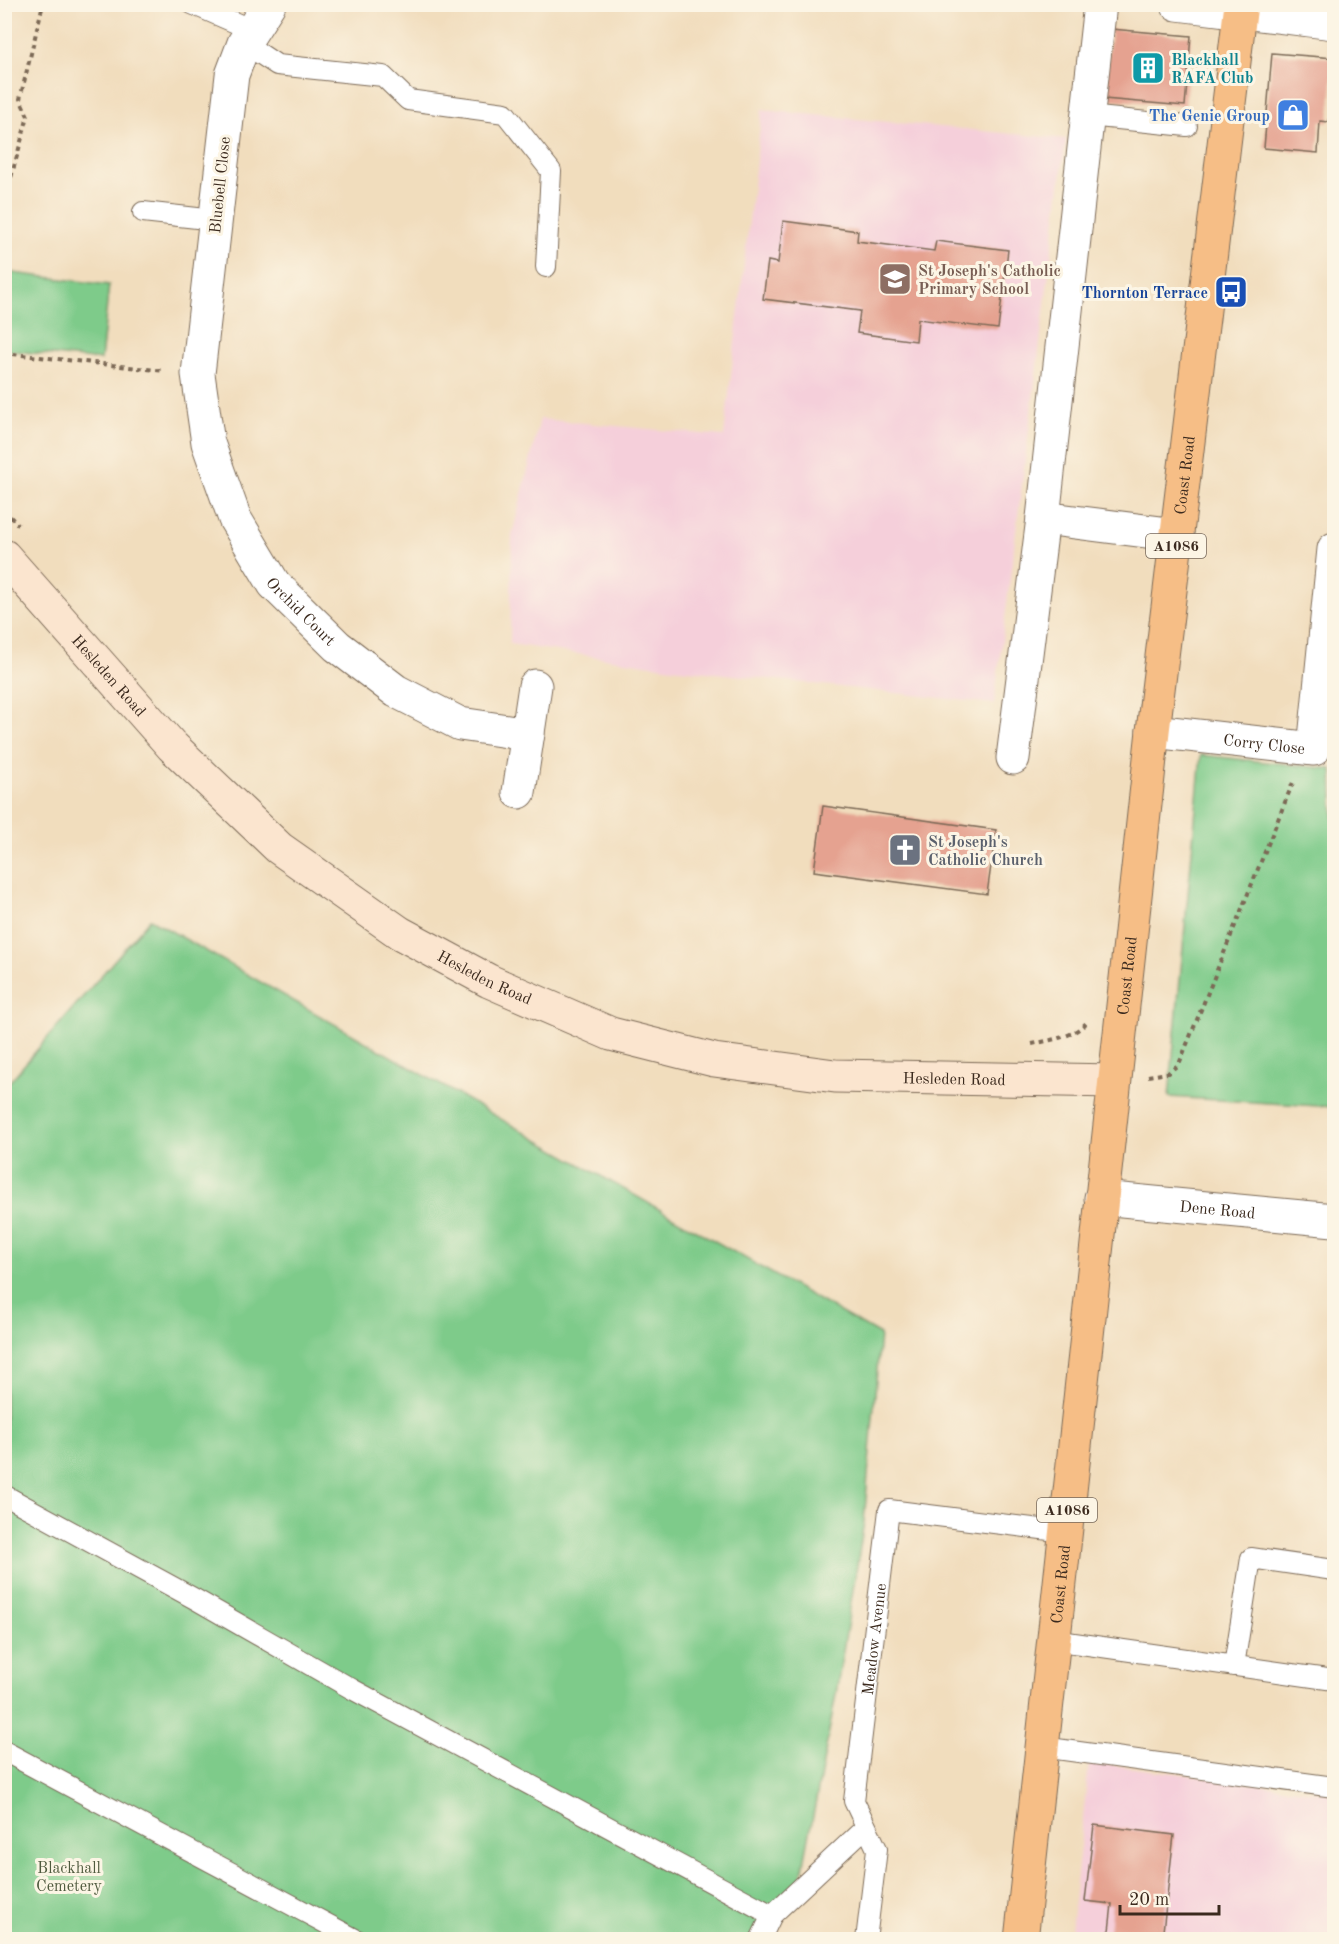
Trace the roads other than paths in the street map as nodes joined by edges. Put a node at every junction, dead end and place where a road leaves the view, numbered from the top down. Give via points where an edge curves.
1 (192, 4) edge
2 (1100, 4) edge
3 (1177, 4) edge
4 (1241, 8) edge
5 (1335, 23) edge
6 (255, 26) edge
7 (1088, 116) junction
8 (1187, 126) dead end
9 (143, 212) dead end
10 (215, 220) junction
11 (546, 267) dead end
12 (198, 374) joint
13 (1044, 518) junction
14 (1177, 535) junction
15 (1335, 549) edge
16 (4, 556) edge
17 (534, 686) dead end
18 (1328, 687) edge
19 (1153, 731) junction
20 (528, 735) junction
21 (1013, 758) dead end
22 (519, 792) dead end
23 (1114, 1081) junction
24 (1101, 1198) junction
25 (1335, 1220) edge
26 (4, 1495) edge
27 (1065, 1532) junction
28 (1335, 1570) edge
29 (1053, 1640) junction
30 (1234, 1666) junction
31 (1335, 1680) edge
32 (1042, 1747) junction
33 (4, 1751) edge
34 (1335, 1786) edge
35 (866, 1827) junction
36 (772, 1915) junction
37 (357, 1940) edge
38 (760, 1940) edge
39 (866, 1940) edge
40 (1021, 1940) edge

1 - 6 lane
2 - 7 street
3 - 4 street
4 - 5 street
4 - 14 main road, Coast Road / A1086
6 - 10 street, Bluebell Close via 232,75
6 - 11 lane via 277,65 383,76 408,100 505,113 551,171
7 - 8 lane
7 - 13 street
9 - 10 lane
10 - 12 street, Bluebell Close
12 - 20 street, Orchid Court via 208,443 235,519 274,584 337,646 396,691 460,724
13 - 14 street
13 - 21 street
14 - 19 main road, Coast Road / A1086
15 - 18 street, Corry Close
16 - 23 main road, Hesleden Road via 172,746 279,848 400,933 489,981 611,1034 714,1060 835,1076
17 - 20 street
18 - 19 street, Corry Close via 1314,748
19 - 23 main road, Coast Road / A1086
20 - 22 street
23 - 24 main road, Coast Road / A1086
24 - 25 street, Dene Road
24 - 27 main road, Coast Road / A1086
26 - 36 lane via 352,1689
27 - 29 main road, Coast Road / A1086
27 - 35 lane, Meadow Avenue via 889,1510 854,1801
28 - 30 lane via 1251,1558
29 - 30 lane
29 - 32 main road, Coast Road / A1086
30 - 31 lane
32 - 34 lane
32 - 40 main road, Coast Road / A1086
33 - 37 lane
35 - 36 lane
35 - 39 lane, Meadow Avenue via 877,1849
36 - 38 lane

